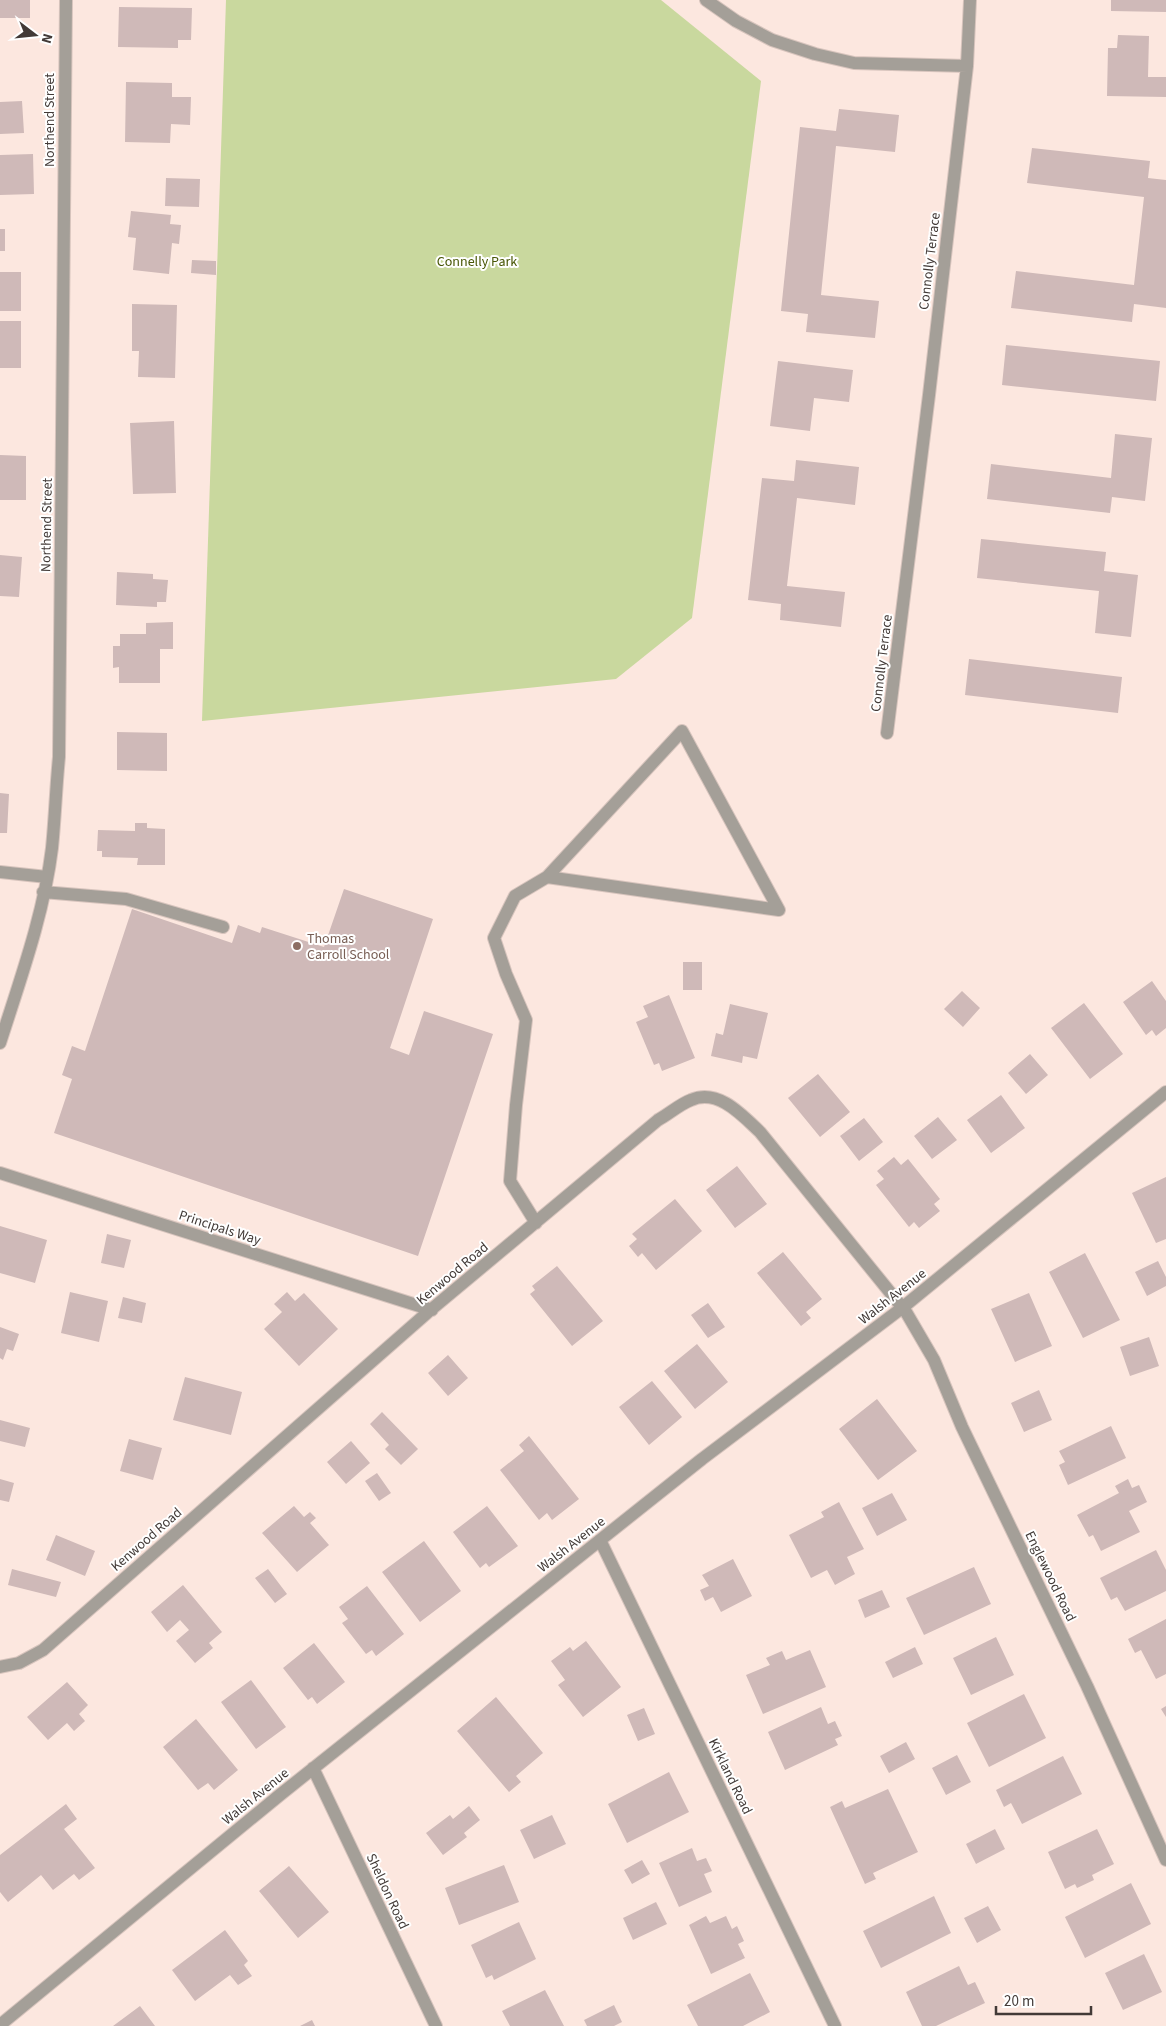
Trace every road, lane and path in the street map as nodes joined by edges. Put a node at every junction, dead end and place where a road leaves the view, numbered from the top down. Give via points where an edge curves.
1 (66, 0) edge
2 (706, 0) edge
3 (970, 0) edge
4 (967, 66) junction
5 (887, 733) dead end
6 (0, 872) edge
7 (47, 877) junction
8 (547, 877) junction
9 (43, 892) junction
10 (223, 927) dead end
11 (0, 1043) edge
12 (1166, 1092) edge
13 (0, 1173) edge
14 (536, 1223) junction
15 (902, 1308) junction
16 (432, 1310) junction
17 (600, 1540) junction
18 (0, 1667) edge
19 (313, 1768) junction
20 (1166, 1860) edge
21 (0, 2025) edge
22 (436, 2026) edge
23 (835, 2026) edge

1 - 7 street, Northend Street via 60,695 58,767
2 - 4 street via 736,22 772,40 815,54 854,63
3 - 4 street, Connolly Terrace
4 - 5 street, Connolly Terrace
6 - 7 street
7 - 9 street, Northend Street
8 - 8 street via 605,886 779,910 682,731
8 - 14 street via 515,896 494,938 526,1020 510,1181
9 - 10 street via 126,899
9 - 11 street, Northend Street
12 - 15 street, Walsh Avenue
13 - 16 street, Principals Way
14 - 15 street, Kenwood Road via 658,1120 692,1099 710,1096 743,1115 760,1132
14 - 16 street, Kenwood Road
15 - 17 street, Walsh Avenue
15 - 20 street, Englewood Road via 934,1360 962,1427 1087,1686
16 - 18 street, Kenwood Road via 43,1650 19,1663
17 - 19 street, Walsh Avenue
17 - 23 street, Kirkland Road
19 - 21 street, Walsh Avenue
19 - 22 street, Sheldon Road

